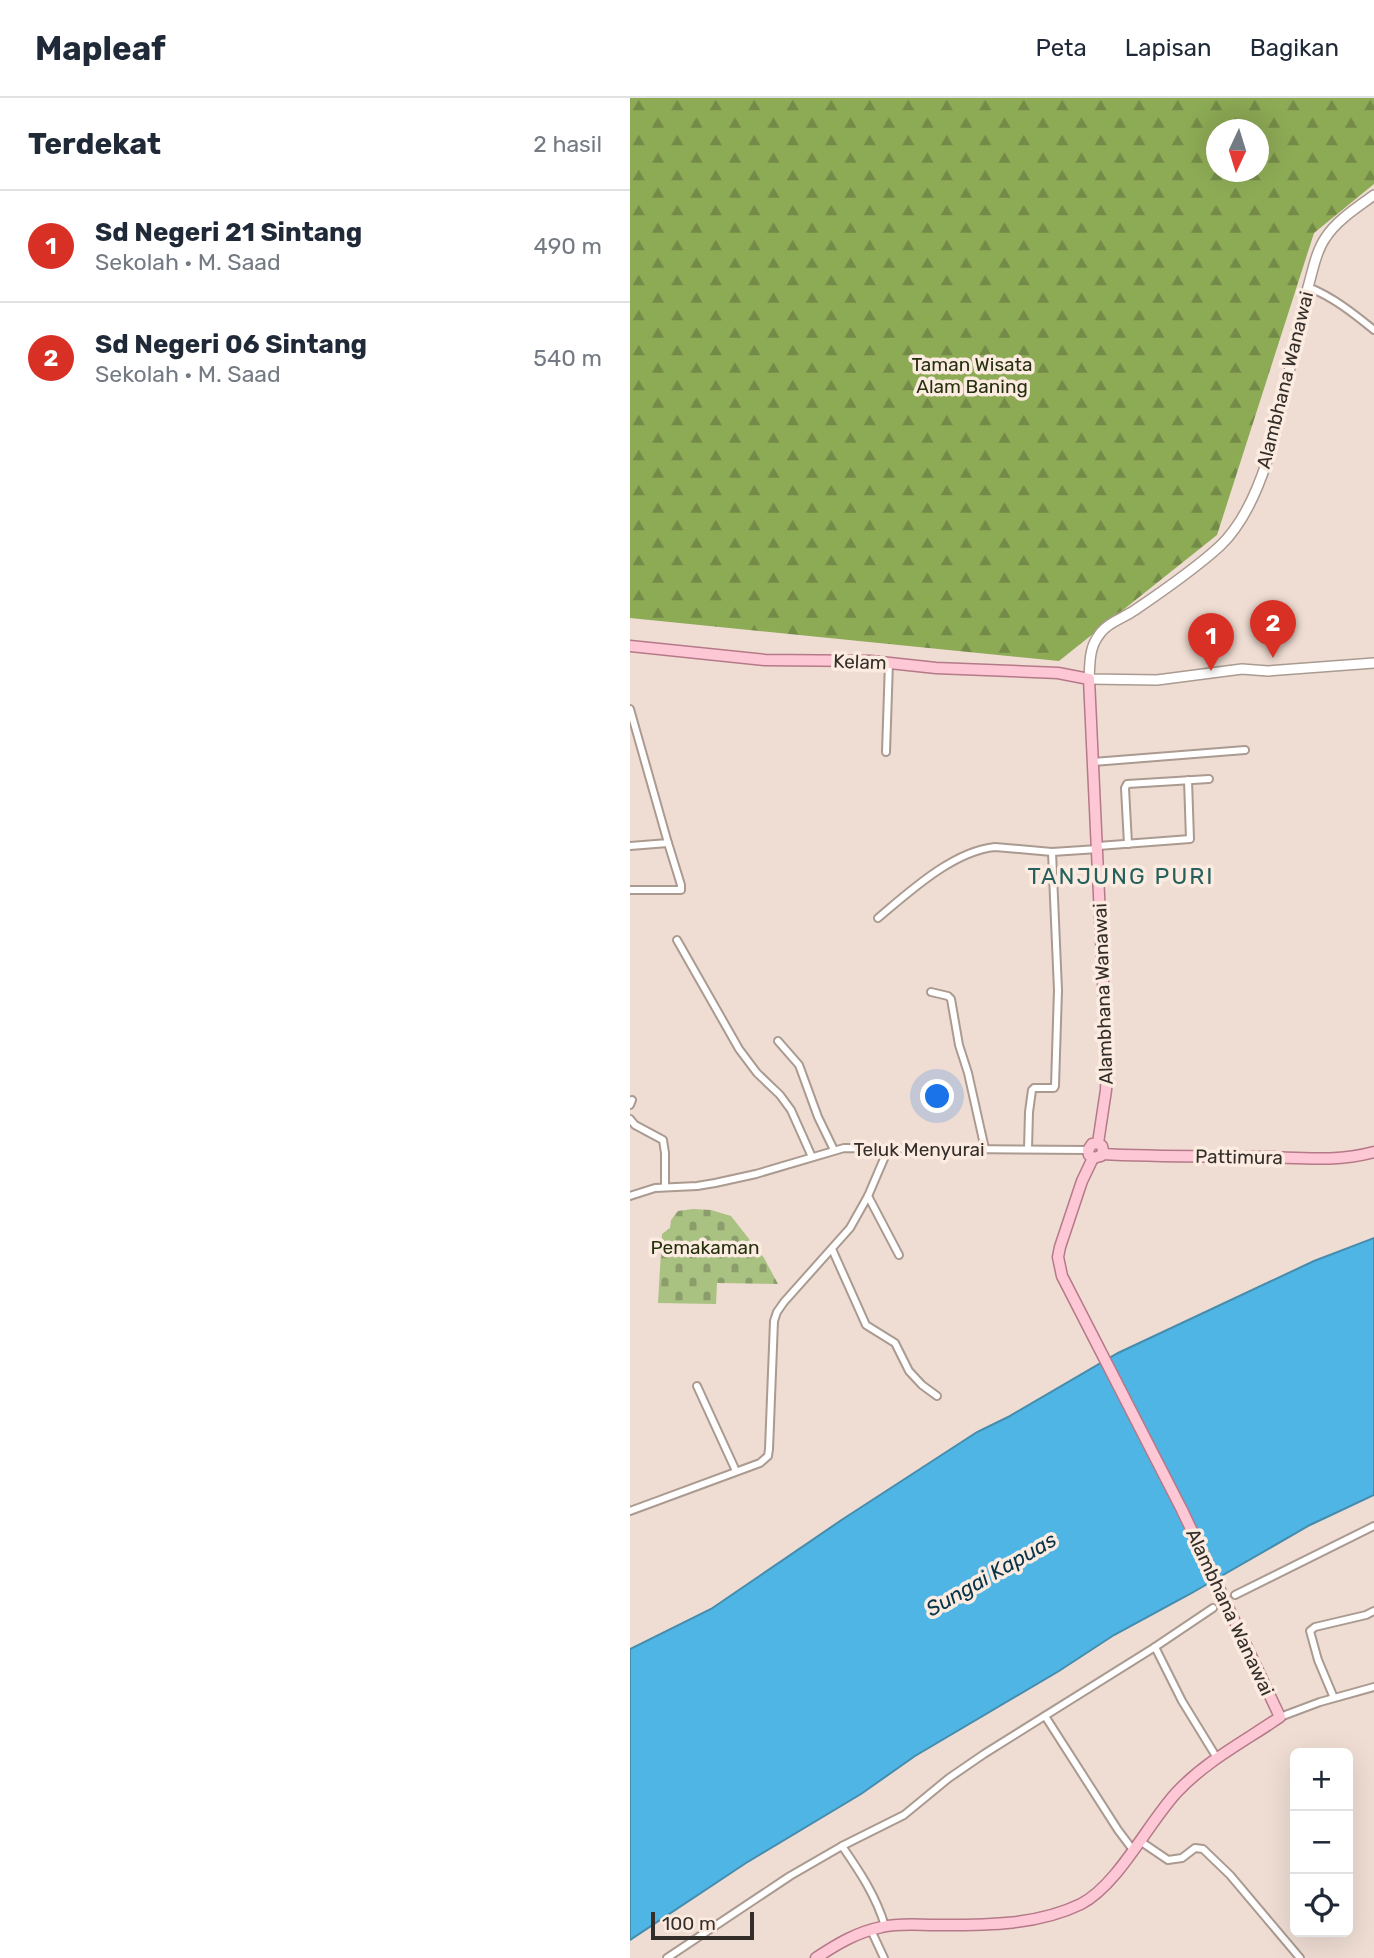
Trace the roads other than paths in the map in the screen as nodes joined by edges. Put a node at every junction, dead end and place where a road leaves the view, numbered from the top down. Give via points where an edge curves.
1 (1374, 195) edge
2 (1308, 287) junction
3 (1374, 330) edge
4 (630, 646) edge
5 (889, 662) junction
6 (1374, 663) edge
7 (1089, 679) junction
8 (630, 709) edge
9 (1245, 750) dead end
10 (886, 752) dead end
11 (1093, 762) junction
12 (1209, 779) dead end
13 (1188, 780) junction
14 (668, 843) junction
15 (1128, 844) junction
16 (630, 846) edge
17 (1098, 847) junction
18 (1052, 852) junction
19 (630, 890) edge
20 (878, 918) dead end
21 (677, 940) dead end
22 (931, 992) dead end
23 (778, 1041) dead end
24 (630, 1119) edge
25 (889, 1147) junction
26 (985, 1149) junction
27 (1028, 1149) junction
28 (834, 1150) junction
29 (1374, 1152) edge
30 (1095, 1154) junction
31 (812, 1157) junction
32 (665, 1187) junction
33 (630, 1196) edge
34 (867, 1196) junction
35 (832, 1249) junction
36 (899, 1255) dead end
37 (697, 1386) dead end
38 (937, 1395) dead end
39 (736, 1471) junction
40 (630, 1511) edge
41 (1374, 1526) edge
42 (1235, 1595) dead end
43 (1213, 1608) dead end
44 (1374, 1611) edge
45 (1155, 1647) junction
46 (1374, 1687) edge
47 (1334, 1698) junction
48 (1045, 1716) junction
49 (1280, 1717) junction
50 (1217, 1758) junction
51 (1140, 1841) junction
52 (842, 1846) junction
53 (1133, 1850) junction
54 (886, 1926) junction
55 (871, 1930) junction
56 (667, 1958) edge
57 (816, 1958) edge
58 (884, 1958) edge
59 (1300, 1958) edge

1 - 2 street, Alambhana Wanawai via 1327,235
2 - 3 street
2 - 7 street, Alambhana Wanawai via 1271,447 1247,508 1221,545 1167,588 1107,626 1095,640
4 - 5 main road, Kelam via 765,660
5 - 7 main road, Kelam
5 - 10 street
6 - 7 street via 1149,680
7 - 11 main road, Alambhana Wanawai
8 - 14 street
9 - 11 street
11 - 17 main road, Alambhana Wanawai
12 - 13 street
13 - 15 street via 1128,784
13 - 15 street via 1190,839
14 - 16 street
14 - 19 street via 681,890
15 - 17 street
17 - 18 street
17 - 30 main road, Alambhana Wanawai via 1108,1068 1098,1143 1102,1146
18 - 20 street via 995,847 967,855
18 - 27 street via 1058,990 1055,1086 1032,1090
21 - 31 street via 739,1049 791,1110
22 - 26 street via 951,999
23 - 28 street via 799,1065
24 - 32 street via 663,1140
25 - 26 street, Teluk Menyurai
25 - 28 street, Teluk Menyurai
25 - 34 street
26 - 27 street, Teluk Menyurai
27 - 30 street, Teluk Menyurai
28 - 31 street, Teluk Menyurai
29 - 30 main road, Pattimura via 1329,1160
30 - 49 main road, Alambhana Wanawai via 1060,1247 1062,1276 1182,1510
31 - 32 street, Teluk Menyurai via 715,1183
32 - 33 street, Teluk Menyurai
34 - 35 street
34 - 36 street
35 - 38 street via 866,1325 895,1343 909,1371
35 - 39 street via 776,1312 768,1456
37 - 39 street
39 - 40 street
41 - 42 street
43 - 45 street
44 - 47 street via 1310,1631
45 - 48 street
45 - 50 street
46 - 47 street
47 - 49 street
48 - 52 street via 949,1778 912,1809
48 - 53 street
49 - 50 main road, Alambhana Wanawai
50 - 51 main road, Alambhana Wanawai via 1177,1792
51 - 53 main road, Alambhana Wanawai
51 - 59 street via 1168,1860 1203,1849
52 - 54 street via 867,1882
52 - 56 street
53 - 54 main road, Alambhana Wanawai via 1094,1896 1068,1910 1004,1924
54 - 55 main road, Alambhana Wanawai
55 - 57 main road, Alambhana Wanawai
55 - 58 street

